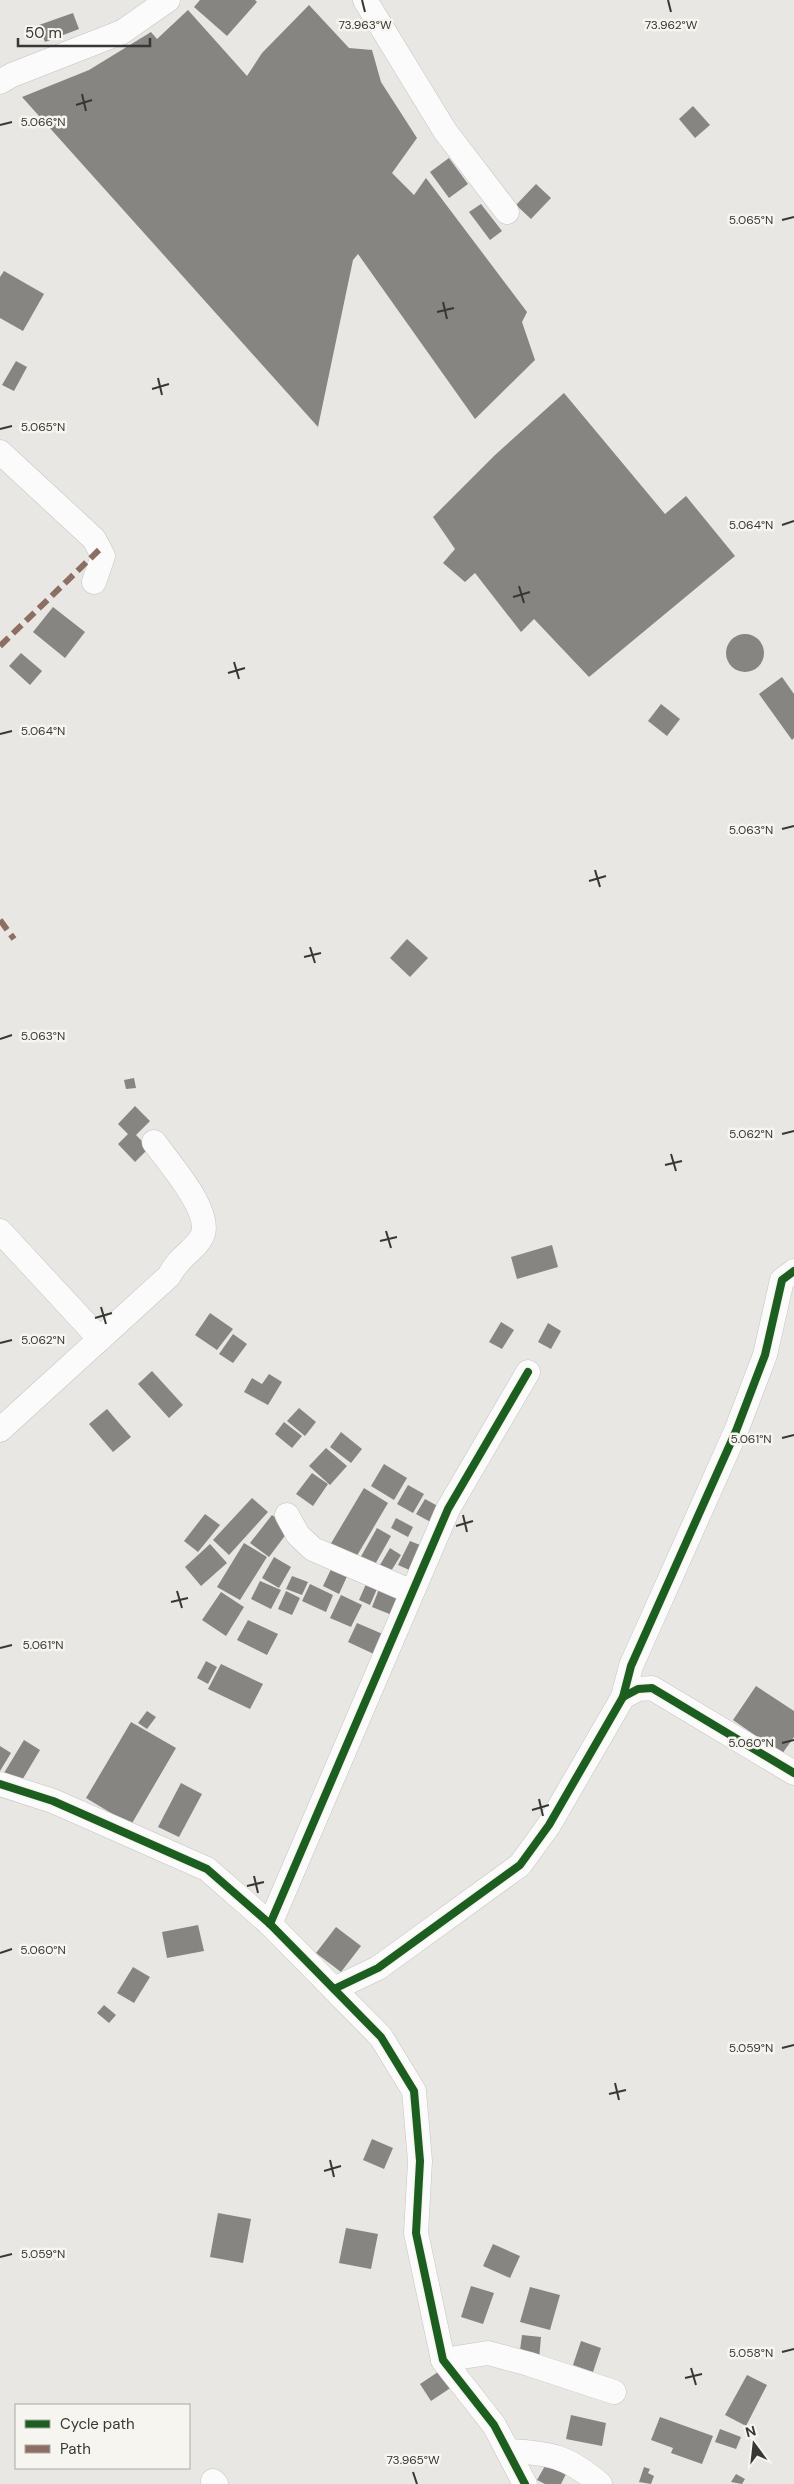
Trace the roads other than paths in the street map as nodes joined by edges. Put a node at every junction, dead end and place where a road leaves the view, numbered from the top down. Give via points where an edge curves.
1 (168, 0) edge
2 (365, 0) edge
3 (0, 82) edge
4 (507, 212) dead end
5 (0, 452) edge
6 (94, 582) dead end
7 (154, 1142) dead end
8 (0, 1231) edge
9 (794, 1271) edge
10 (100, 1339) junction
11 (528, 1372) dead end
12 (0, 1430) edge
13 (287, 1515) dead end
14 (412, 1592) junction
15 (623, 1698) junction
16 (794, 1773) edge
17 (0, 1784) edge
18 (270, 1924) junction
19 (334, 1989) junction
20 (443, 2360) junction
21 (614, 2392) dead end
22 (508, 2450) junction
23 (525, 2484) edge
24 (600, 2484) edge

1 - 3 street via 122,32
2 - 4 street via 445,131
5 - 6 street via 94,539 103,556
7 - 10 street via 202,1210 206,1228 201,1239 176,1263 169,1276
8 - 10 street
9 - 15 street via 782,1280 765,1355 740,1422 631,1666
10 - 12 street
11 - 14 street via 448,1509
13 - 14 street via 298,1535 314,1549
14 - 18 street
15 - 16 street via 638,1689 652,1688
15 - 19 street via 549,1825 520,1864 378,1968
17 - 18 street via 53,1801 207,1869
18 - 19 street
19 - 20 street via 381,2037 414,2090 420,2161 416,2233
20 - 21 street via 488,2353
20 - 22 street via 494,2425
22 - 23 street
22 - 24 street via 556,2456 579,2466

